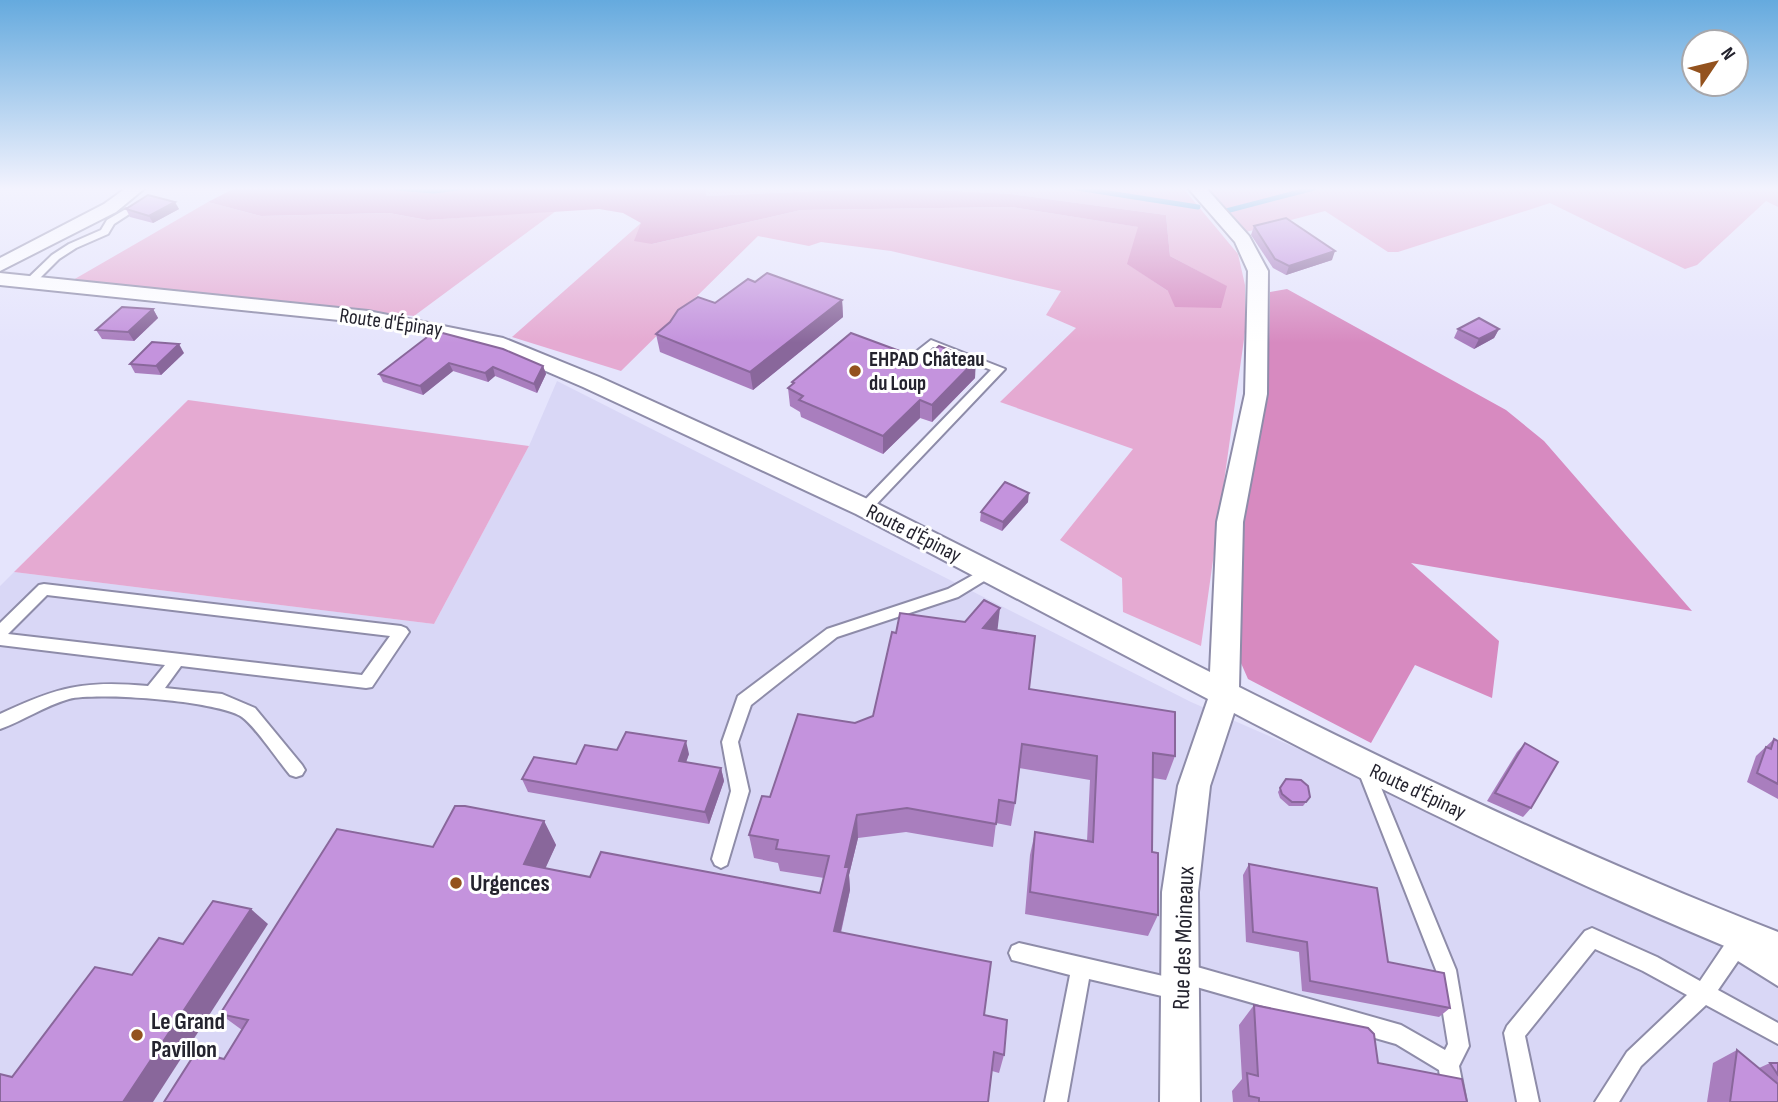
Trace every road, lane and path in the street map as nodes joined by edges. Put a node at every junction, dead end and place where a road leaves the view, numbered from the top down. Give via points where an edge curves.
1 (49, 239) edge
2 (85, 239) edge
3 (1241, 239) edge
4 (0, 265) edge
5 (0, 279) edge
6 (30, 282) junction
7 (912, 360) edge
8 (865, 508) junction
9 (989, 570) junction
10 (0, 632) edge
11 (0, 639) edge
12 (178, 659) junction
13 (152, 693) junction
14 (1224, 696) junction
15 (0, 722) edge
16 (1365, 766) junction
17 (296, 769) dead end
18 (722, 859) dead end
19 (1735, 940) junction
20 (1778, 950) edge
21 (1019, 953) dead end
22 (1081, 967) junction
23 (1778, 976) edge
24 (1180, 981) junction
25 (1703, 994) junction
26 (1778, 1034) edge
27 (1448, 1063) junction
28 (1056, 1102) edge
29 (1180, 1102) edge
30 (1455, 1102) edge
31 (1528, 1102) edge
32 (1606, 1102) edge

1 - 4 street
2 - 6 lane via 51,257
3 - 14 street, Rue des Moineaux via 1258,271 1256,394 1230,522
5 - 6 street, Route d'Épinay
6 - 8 street, Route d'Épinay via 368,317 486,339
7 - 8 lane via 931,344 999,369
8 - 9 street, Route d'Épinay
9 - 14 street, Route d'Épinay
9 - 18 lane via 953,593 832,633 744,701 730,742 740,791
10 - 12 lane via 44,589 401,632 366,682
11 - 12 lane
12 - 13 lane
13 - 15 lane via 68,693
13 - 17 lane via 222,701 249,713
14 - 16 street, Route d'Épinay
14 - 24 street, Rue des Moineaux via 1194,786 1180,892
16 - 19 street, Route d'Épinay
16 - 27 lane via 1446,970 1459,1046
19 - 20 street, Route d'Épinay
19 - 23 lane
19 - 25 lane
21 - 22 lane
22 - 24 lane
22 - 28 lane
24 - 27 lane via 1401,1035
24 - 29 street, Rue des Moineaux
25 - 26 lane
25 - 31 lane via 1592,938 1514,1033
25 - 32 lane via 1634,1059
27 - 30 lane

